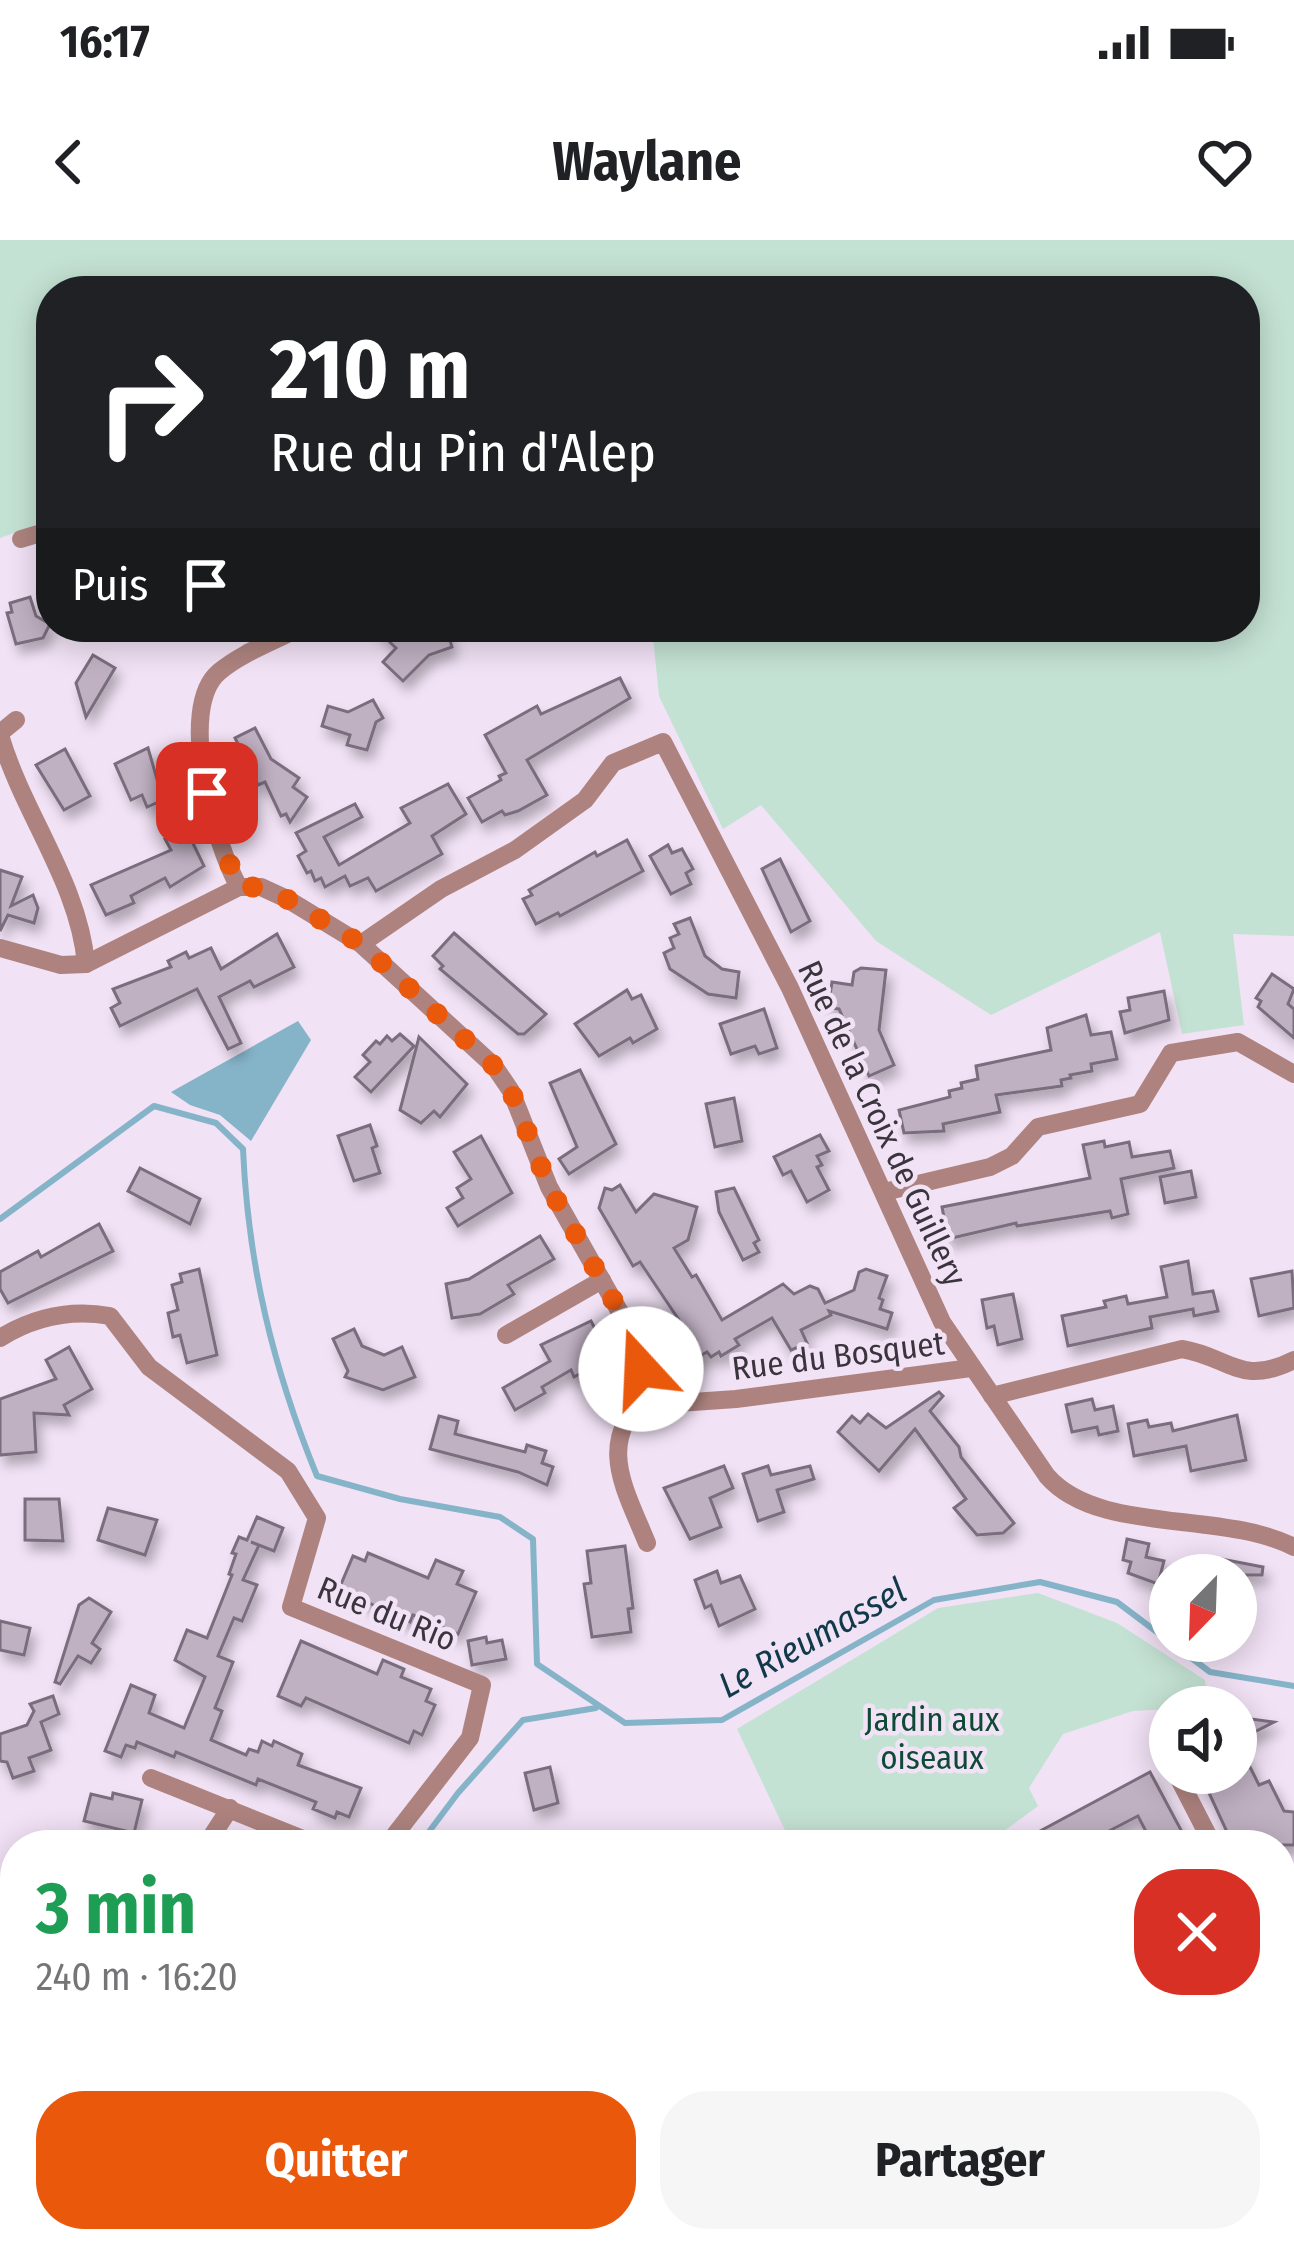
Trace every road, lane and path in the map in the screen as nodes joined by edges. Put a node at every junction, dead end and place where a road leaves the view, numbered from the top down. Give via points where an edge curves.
1 (36, 534) edge
2 (21, 539) dead end
3 (274, 642) edge
4 (16, 720) dead end
5 (0, 734) edge
6 (239, 887) junction
7 (361, 944) junction
8 (0, 948) edge
9 (86, 964) junction
10 (1294, 1075) edge
11 (884, 1192) junction
12 (602, 1280) junction
13 (506, 1335) dead end
14 (0, 1338) edge
15 (1294, 1360) edge
16 (971, 1368) junction
17 (650, 1390) junction
18 (992, 1396) junction
19 (647, 1544) dead end
20 (1294, 1547) edge
21 (151, 1778) dead end
22 (1187, 1794) edge
23 (230, 1808) junction
24 (216, 1830) edge
25 (282, 1830) edge
26 (399, 1830) edge
27 (1205, 1830) edge

1 - 2 street
3 - 6 street via 216,674 201,703 211,818
4 - 5 street
5 - 9 street via 80,917
6 - 7 street via 287,899
6 - 9 street
7 - 11 street, Rue de la Croix de Guillery via 585,800 613,763 663,742
7 - 12 street via 494,1066
8 - 9 street
10 - 11 street via 1238,1042 1171,1053 1140,1104 1038,1127 990,1167
11 - 16 street, Rue de la Croix de Guillery
12 - 13 street
12 - 17 street via 638,1344
14 - 26 street, Rue du Rio via 25,1323 80,1311 110,1316 149,1366 288,1471 317,1519 291,1607 482,1685 470,1738
15 - 18 street via 1234,1371 1182,1349
16 - 17 street, Rue du Bosquet via 736,1400 664,1404
16 - 18 street, Rue de la Croix de Guillery
17 - 19 street via 622,1421 617,1467
18 - 20 street, Rue de la Croix de Guillery via 1047,1476 1074,1500 1250,1530
21 - 23 street
22 - 27 street
23 - 24 street
23 - 25 street

